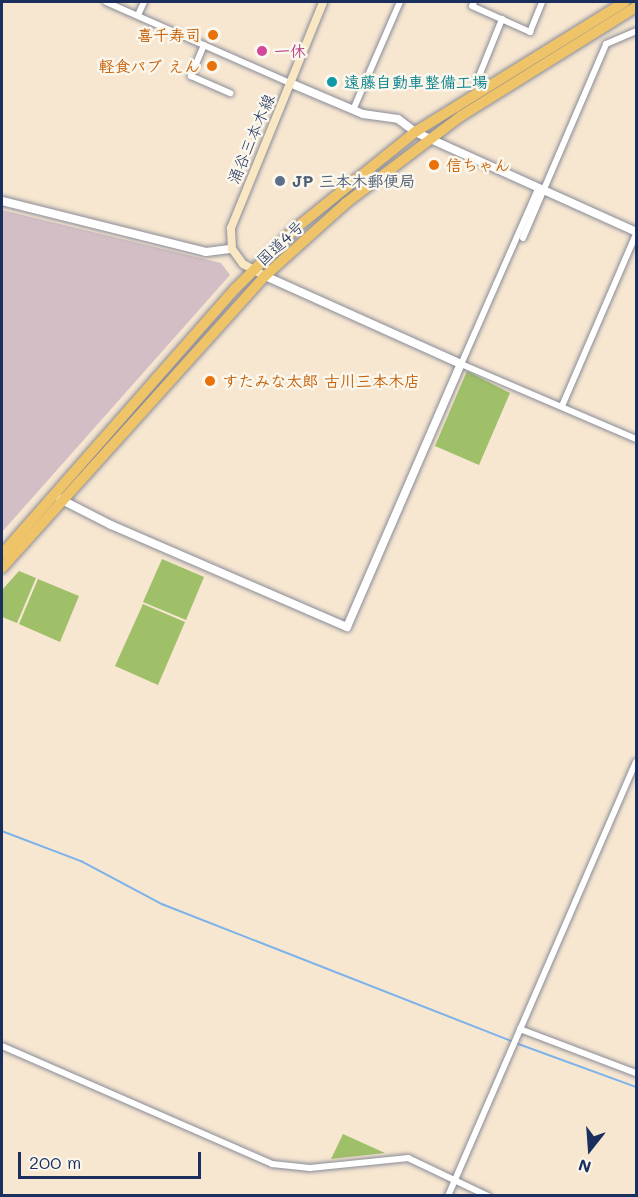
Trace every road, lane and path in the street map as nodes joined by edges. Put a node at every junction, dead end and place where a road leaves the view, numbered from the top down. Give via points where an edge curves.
1 (106, 2) edge
2 (144, 2) edge
3 (323, 2) edge
4 (400, 2) edge
5 (474, 2) edge
6 (542, 2) edge
7 (625, 2) edge
8 (636, 7) edge
9 (138, 15) junction
10 (502, 19) junction
11 (636, 31) edge
12 (204, 45) junction
13 (291, 83) junction
14 (482, 88) junction
15 (230, 93) dead end
16 (353, 110) junction
17 (415, 132) junction
18 (429, 138) junction
19 (541, 190) junction
20 (2, 201) edge
21 (636, 233) edge
22 (523, 238) dead end
23 (232, 249) junction
24 (252, 270) junction
25 (265, 276) junction
26 (461, 364) junction
27 (562, 406) junction
28 (636, 438) edge
29 (58, 497) junction
30 (2, 554) edge
31 (2, 568) edge
32 (636, 762) edge
33 (518, 1032) junction
34 (2, 1046) edge
35 (636, 1073) edge
36 (455, 1180) junction
37 (448, 1196) edge
38 (488, 1196) edge

1 - 9 street
2 - 9 street
3 - 13 main road, 涌谷三本木線
4 - 16 street
5 - 10 street via 472,6
6 - 10 street via 530,32
7 - 14 highway, 国道4号
8 - 18 highway, 国道4号
9 - 12 street
10 - 14 street via 477,81
11 - 19 street via 606,44
12 - 13 street
12 - 15 street via 191,76
13 - 16 street
13 - 23 main road, 涌谷三本木線 via 233,220
14 - 17 highway, 国道4号
16 - 17 street via 398,118
17 - 18 street
17 - 24 highway, 国道4号 via 326,201
18 - 19 street
18 - 25 highway, 国道4号 via 346,203
19 - 21 street
19 - 22 street
19 - 26 street
20 - 23 street via 206,252
21 - 27 street
23 - 24 main road
24 - 25 main road
24 - 29 highway, 国道4号
25 - 26 street
25 - 29 highway, 国道4号
26 - 27 street
26 - 29 street via 345,628
27 - 28 street
29 - 30 highway, 国道4号
29 - 31 highway, 国道4号
32 - 33 street
33 - 35 street
33 - 36 street
34 - 36 street via 272,1164 310,1168 408,1158
36 - 37 street
36 - 38 street

